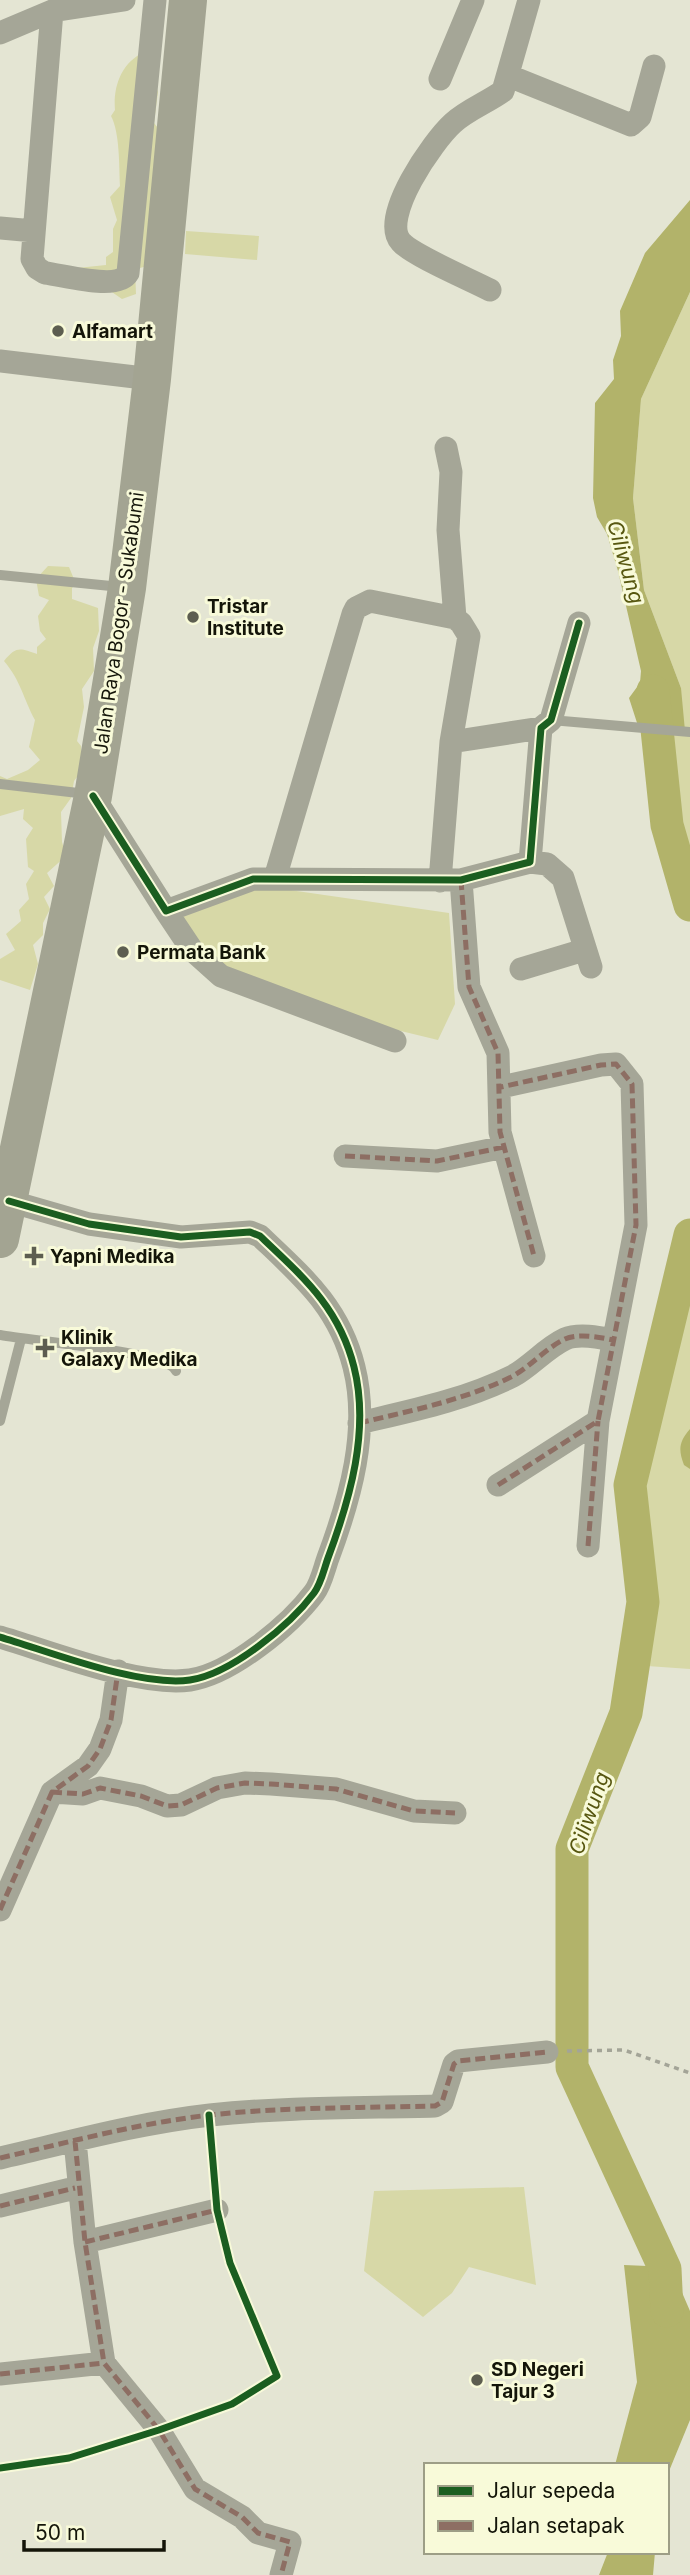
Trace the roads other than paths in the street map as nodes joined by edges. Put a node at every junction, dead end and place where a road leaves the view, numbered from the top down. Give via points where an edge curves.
1 (124, 0) edge
2 (155, 0) edge
3 (188, 0) edge
4 (472, 0) edge
5 (529, 0) edge
6 (52, 11) junction
7 (0, 33) edge
8 (654, 66) dead end
9 (509, 76) junction
10 (440, 79) dead end
11 (0, 228) edge
12 (34, 231) junction
13 (490, 290) dead end
14 (0, 361) edge
15 (152, 379) junction
16 (446, 448) dead end
17 (0, 575) edge
18 (127, 588) junction
19 (455, 618) junction
20 (579, 623) dead end
21 (546, 724) junction
22 (690, 732) edge
23 (451, 742) junction
24 (0, 784) edge
25 (93, 796) junction
26 (530, 862) junction
27 (275, 878) junction
28 (451, 881) junction
29 (166, 911) junction
30 (521, 969) dead end
31 (395, 1041) dead end
32 (500, 1087) junction
33 (503, 1146) junction
34 (345, 1156) dead end
35 (9, 1201) junction
36 (0, 1239) edge
37 (534, 1256) dead end
38 (0, 1335) edge
39 (21, 1339) junction
40 (613, 1340) junction
41 (176, 1371) dead end
42 (0, 1421) edge
43 (598, 1421) junction
44 (359, 1423) junction
45 (499, 1485) dead end
46 (588, 1546) dead end
47 (0, 1637) edge
48 (118, 1671) junction
49 (52, 1791) junction
50 (455, 1813) dead end
51 (0, 1910) edge
52 (547, 2052) road end
53 (75, 2141) junction
54 (0, 2158) edge
55 (75, 2188) dead end
56 (0, 2206) edge
57 (217, 2210) dead end
58 (85, 2242) junction
59 (104, 2362) junction
60 (0, 2374) edge
61 (281, 2575) edge

1 - 6 street
2 - 12 street via 125,278 113,283 41,271 32,259
3 - 15 highway, Jalan Raya Bogor - Sukabumi
4 - 10 street
5 - 9 street
6 - 7 street
6 - 12 street
8 - 9 street via 640,117 631,125
9 - 13 street via 503,91 454,121 435,144 395,217 394,233 404,246
11 - 12 street
14 - 15 street
15 - 18 highway, Jalan Raya Bogor - Sukabumi
16 - 19 street via 452,472 448,530
17 - 18 lane
18 - 25 highway, Jalan Raya Bogor - Sukabumi
19 - 23 street via 469,636
19 - 27 street via 370,601 356,608
20 - 21 street
21 - 22 lane
21 - 23 street
21 - 26 street
23 - 28 street
24 - 25 lane
25 - 29 street
25 - 35 highway, Jalan Raya Bogor - Sukabumi
26 - 28 street
26 - 30 street via 547,864 563,878 587,959
27 - 28 street
27 - 29 street via 236,883
28 - 32 street via 469,987 498,1052
29 - 31 street via 192,950 222,976
32 - 33 street
32 - 40 street via 616,1064 632,1084 636,1225
33 - 34 street via 449,1160
33 - 37 street
35 - 36 highway, Jalan Raya Bogor - Sukabumi
35 - 44 street via 89,1224 181,1237 250,1232 260,1236 332,1311 354,1368
38 - 39 lane
39 - 41 lane via 143,1354 171,1363
39 - 42 lane
40 - 43 street
40 - 44 street via 566,1338 495,1384 426,1408
43 - 45 street
43 - 46 street
44 - 48 street via 349,1494 316,1592 272,1636 218,1670 192,1680 164,1681
47 - 48 street
48 - 49 street via 111,1720 100,1749 88,1766
49 - 50 street via 83,1794 100,1788 167,1806 181,1805 217,1788 271,1784 336,1789 414,1811
49 - 51 street
52 - 53 street via 458,2062 442,2102 435,2106 209,2115
53 - 54 street
53 - 58 street
55 - 56 street
57 - 58 street
58 - 59 street
59 - 60 street
59 - 61 street via 159,2430 195,2489 242,2517 258,2533 290,2542

